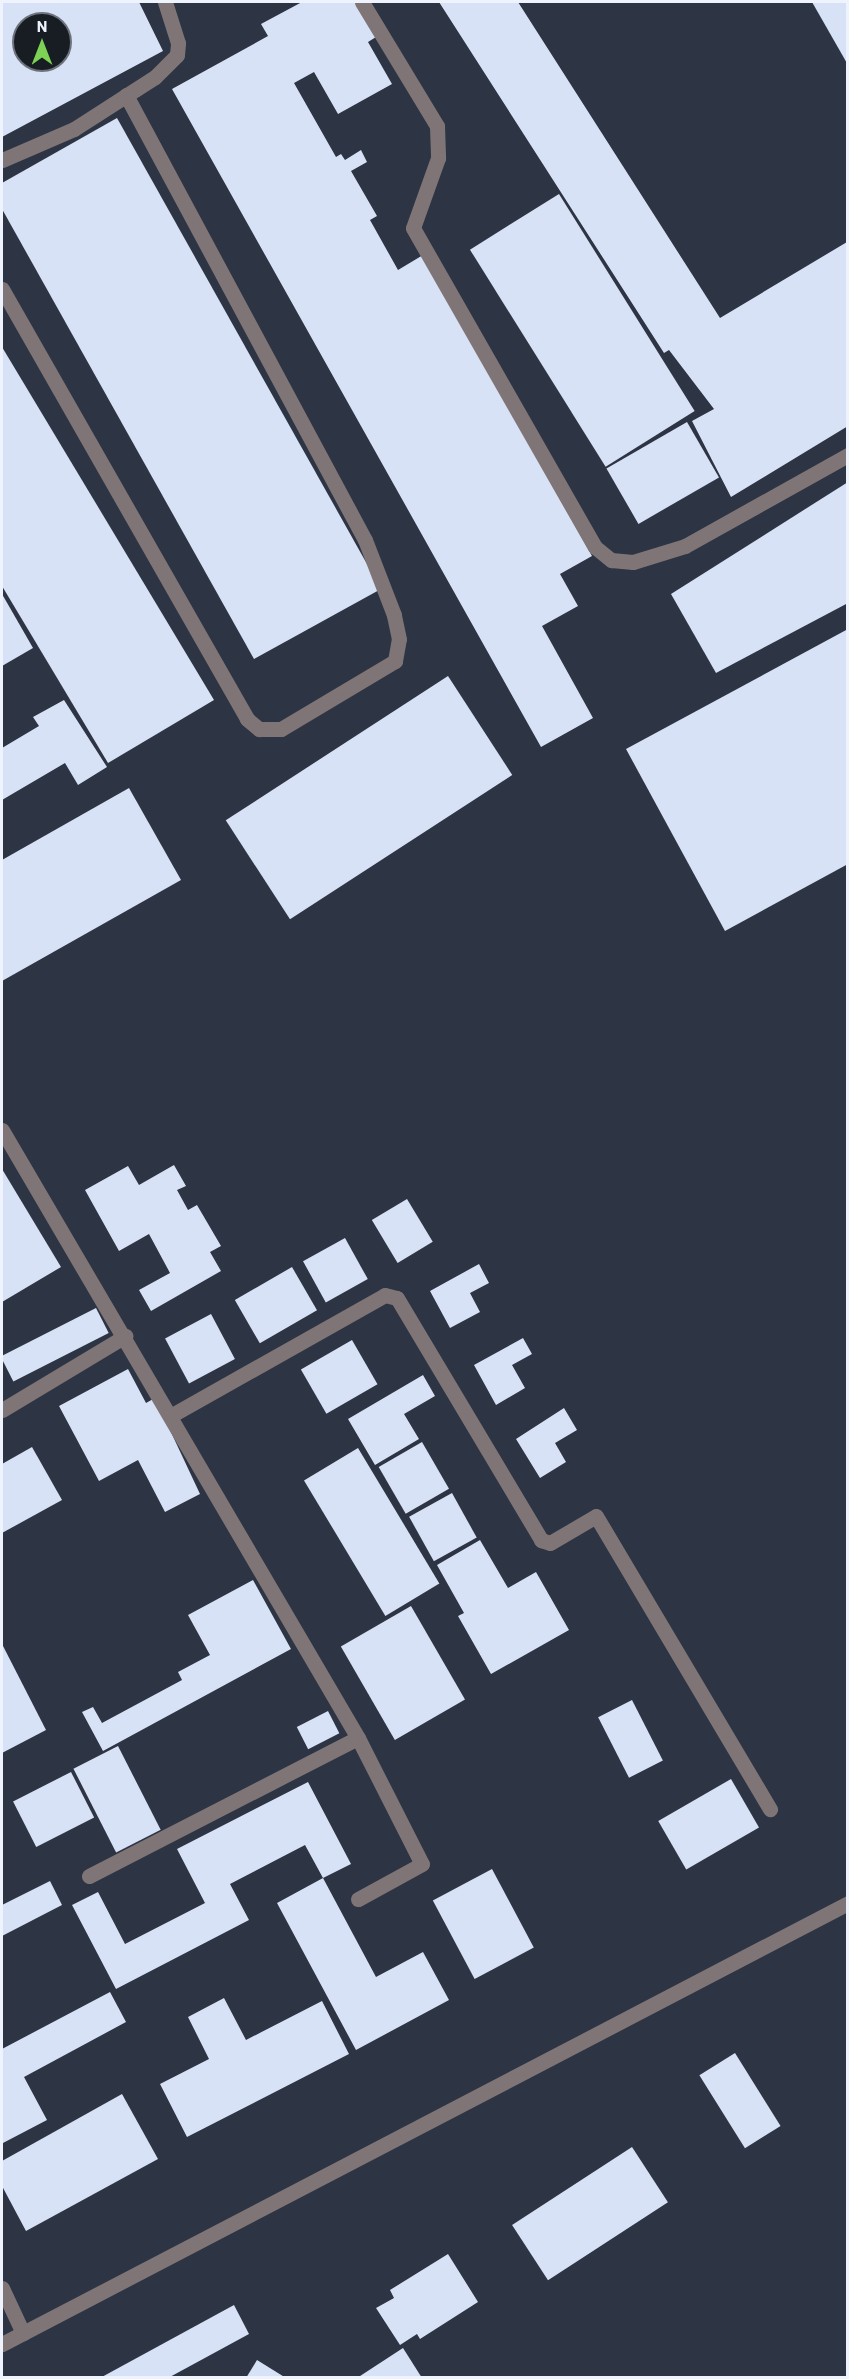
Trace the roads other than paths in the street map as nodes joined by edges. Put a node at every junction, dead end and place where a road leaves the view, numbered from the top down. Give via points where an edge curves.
1 (165, 2) edge
2 (362, 2) edge
3 (126, 95) junction
4 (2, 160) edge
5 (2, 289) edge
6 (848, 455) edge
7 (2, 1130) edge
8 (125, 1336) junction
9 (2, 1410) edge
10 (172, 1415) junction
11 (358, 1738) junction
12 (770, 1809) dead end
13 (89, 1876) dead end
14 (358, 1899) dead end
15 (848, 1903) edge
16 (2, 2288) edge
17 (23, 2333) junction
18 (2, 2344) edge

1 - 3 street via 178,43 177,55 155,77
2 - 6 street via 437,126 438,158 413,228 595,547 611,560 633,562 685,546
3 - 4 street via 74,129
3 - 5 street via 365,540 394,615 399,639 395,661 281,729 260,729 247,719
7 - 8 street
8 - 9 street
8 - 10 street
10 - 11 street
10 - 12 street via 385,1295 397,1298 541,1540 550,1543 596,1516
11 - 13 street
11 - 14 street via 422,1864
15 - 17 street
16 - 17 street
17 - 18 street

